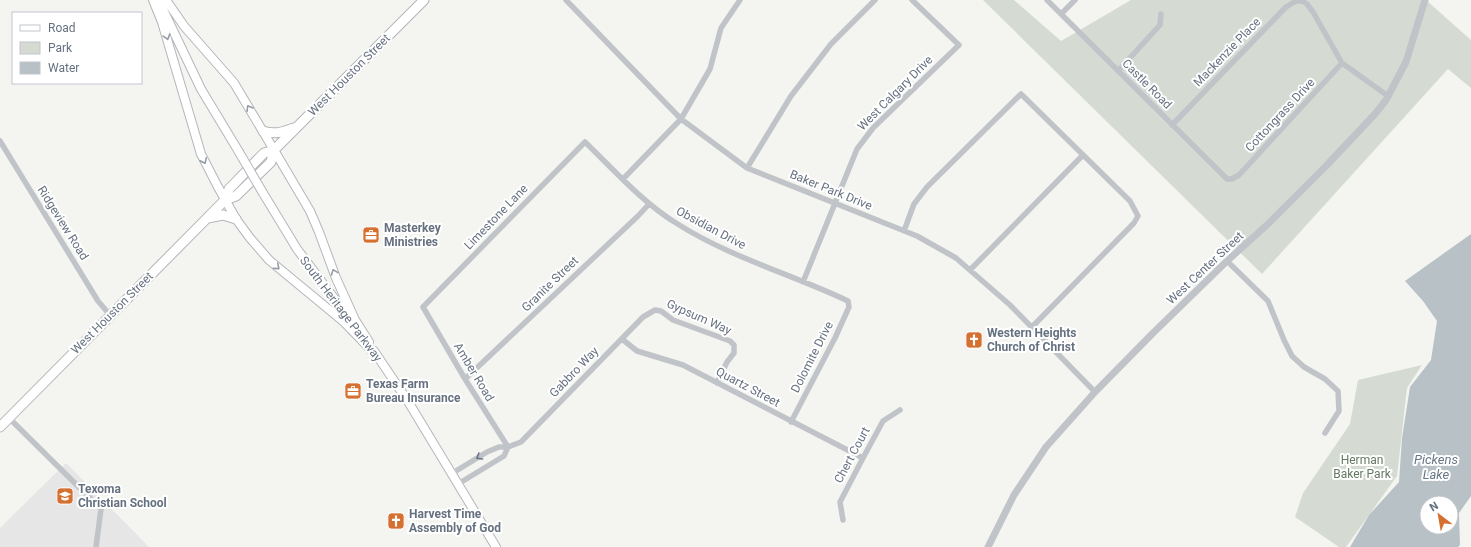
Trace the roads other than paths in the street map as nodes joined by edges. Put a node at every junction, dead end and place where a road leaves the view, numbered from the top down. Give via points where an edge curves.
1 (153, 0) edge
2 (159, 0) edge
3 (166, 0) edge
4 (424, 0) edge
5 (566, 0) edge
6 (740, 0) edge
7 (875, 0) edge
8 (912, 0) edge
9 (1047, 0) edge
10 (1075, 0) edge
11 (1425, 0) edge
12 (1061, 14) junction
13 (1161, 14) dead end
14 (1342, 63) junction
15 (1118, 71) junction
16 (1388, 96) junction
17 (681, 119) junction
18 (1172, 125) junction
19 (297, 127) junction
20 (263, 131) junction
21 (0, 141) edge
22 (585, 142) joint
23 (274, 150) junction
24 (1083, 155) junction
25 (747, 168) junction
26 (623, 179) junction
27 (1232, 179) joint
28 (225, 200) junction
29 (649, 204) junction
30 (835, 204) junction
31 (208, 218) junction
32 (236, 219) junction
33 (904, 231) junction
34 (1227, 261) junction
35 (970, 270) junction
36 (803, 282) junction
37 (848, 301) joint
38 (423, 307) joint
39 (655, 310) joint
40 (110, 315) junction
41 (1032, 327) junction
42 (622, 339) junction
43 (376, 355) junction
44 (465, 378) junction
45 (717, 383) junction
46 (1095, 392) junction
47 (900, 410) dead end
48 (9, 418) junction
49 (792, 422) junction
50 (0, 427) edge
51 (1325, 433) dead end
52 (508, 447) junction
53 (863, 458) junction
54 (451, 474) junction
55 (458, 484) junction
56 (843, 520) dead end
57 (96, 547) edge
58 (496, 547) edge
59 (988, 547) edge

1 -> 28 main road via 162,22 201,154
2 - 43 main road, South Heritage Parkway, bridge via 202,89 297,250
20 -> 3 main road via 234,83 184,26
4 - 19 main road, West Houston Street
5 - 17 street, Baker Park Drive
6 - 17 street via 721,28 710,69
7 - 25 street via 831,44 795,91
8 - 30 street, West Calgary Drive via 959,45 873,128 857,149
9 - 12 street, Castle Road
10 - 12 street
11 - 16 street, West Center Street via 1406,62
12 - 15 street, Castle Road
13 - 15 street via 1160,25
14 - 16 street
14 - 18 street, Mackenzie Place via 1313,12 1307,4 1296,1 1286,7
14 - 27 street, Cottongrass Drive via 1239,175
15 - 18 street, Castle Road
16 - 34 street, West Center Street via 1375,114 1326,166
17 - 25 street, Baker Park Drive
17 - 26 street
18 - 27 street, Castle Road via 1222,175
19 - 20 main road via 278,134
19 - 23 main road, West Houston Street
20 - 23 main road
21 - 40 street, Ridgeview Road via 98,301
22 - 26 street, Obsidian Drive
22 - 38 street, Limestone Lane
23 - 28 main road, West Houston Street via 271,162 236,196
43 -> 23 main road via 355,320 310,211
24 - 33 street via 1020,94 927,187 914,204
24 - 35 street
24 - 41 street via 1130,201 1138,216
25 - 30 street, Baker Park Drive
26 - 29 street, Obsidian Drive
28 - 31 main road, West Houston Street
28 - 32 main road
29 - 36 street, Obsidian Drive via 700,237
29 - 44 street, Granite Street
30 - 33 street, Baker Park Drive
30 - 36 street, West Calgary Drive
31 - 32 main road via 223,215
31 - 40 main road, West Houston Street
32 -> 43 main road via 268,260 344,322
33 - 35 street, Baker Park Drive via 956,258
34 - 46 street, West Center Street
34 - 51 street via 1268,301 1292,356 1338,391 1338,411
35 - 41 street, Baker Park Drive
36 - 37 street, Obsidian Drive
37 - 49 street, Dolomite Drive via 849,307 836,338
38 - 44 street, Amber Road
39 - 42 street, Gabbro Way via 643,317
39 - 45 street, Gypsum Way via 661,311 673,320 730,341 734,345 734,353
40 - 48 main road, West Houston Street
41 - 46 street, Baker Park Drive
42 - 45 street, Quartz Street via 637,351 683,365
42 - 52 street, Gabbro Way via 521,442
43 - 54 main road, South Heritage Parkway via 409,403
44 - 52 street, Amber Road
45 - 49 street, Quartz Street
46 - 59 street, West Center Street via 1046,447 1014,495
47 - 53 street, Chert Court via 883,421
48 - 50 main road, West Houston Street
48 - 57 street via 101,509
49 - 53 street, Quartz Street
52 -> 54 street, Gabbro Way via 499,447 487,452
52 - 55 street, Gabbro Way via 504,456
53 - 56 street, Chert Court via 840,502
54 - 55 main road, South Heritage Parkway
55 - 58 main road, South Heritage Parkway

